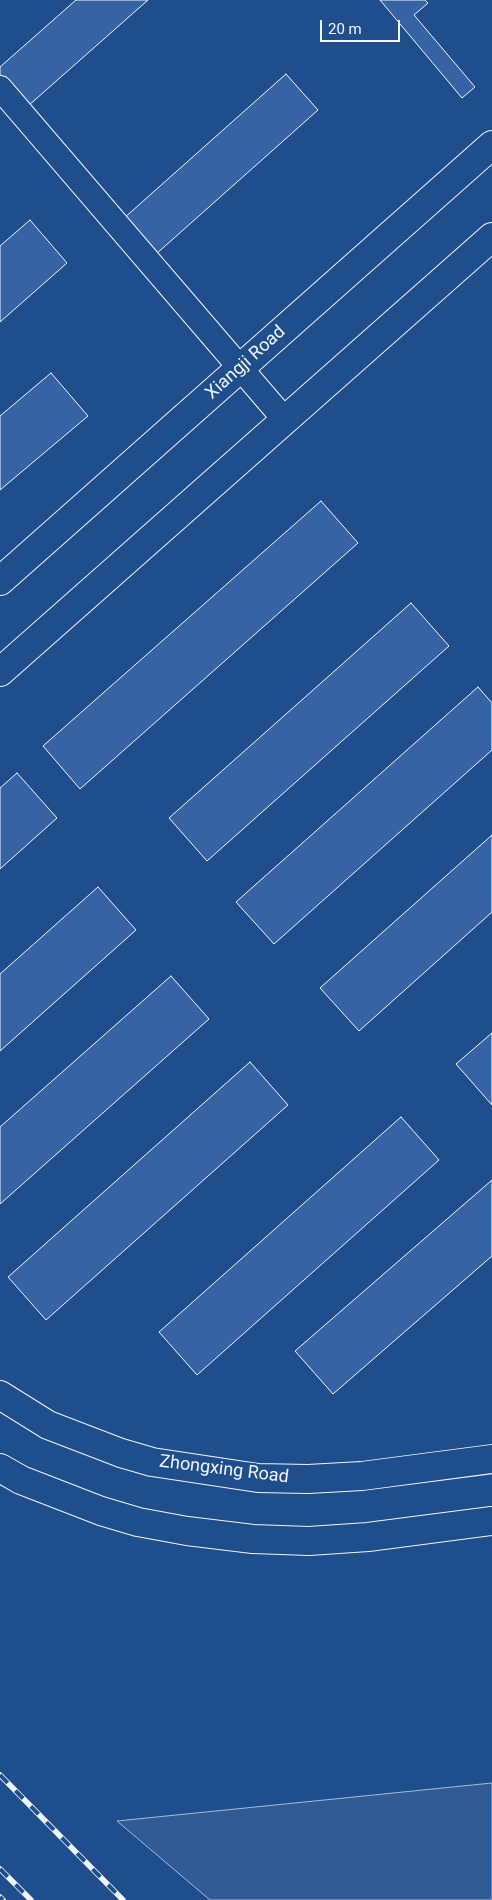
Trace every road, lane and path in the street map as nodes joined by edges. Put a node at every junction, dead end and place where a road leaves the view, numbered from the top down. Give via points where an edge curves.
1 (0, 88) edge
2 (492, 145) edge
3 (492, 237) edge
4 (241, 368) junction
5 (285, 420) junction
6 (0, 581) edge
7 (0, 672) edge
8 (0, 1395) edge
9 (492, 1459) edge
10 (0, 1468) edge
11 (492, 1521) edge

1 - 4 street
2 - 4 street, Xiangji Road
3 - 5 street
4 - 5 street
4 - 6 street, Xiangji Road
5 - 7 street
8 - 9 street, Zhongxing Road via 48,1425 121,1453 196,1470 258,1478 308,1479 362,1476
10 - 11 street via 21,1480 138,1522 253,1539 309,1541 368,1537

